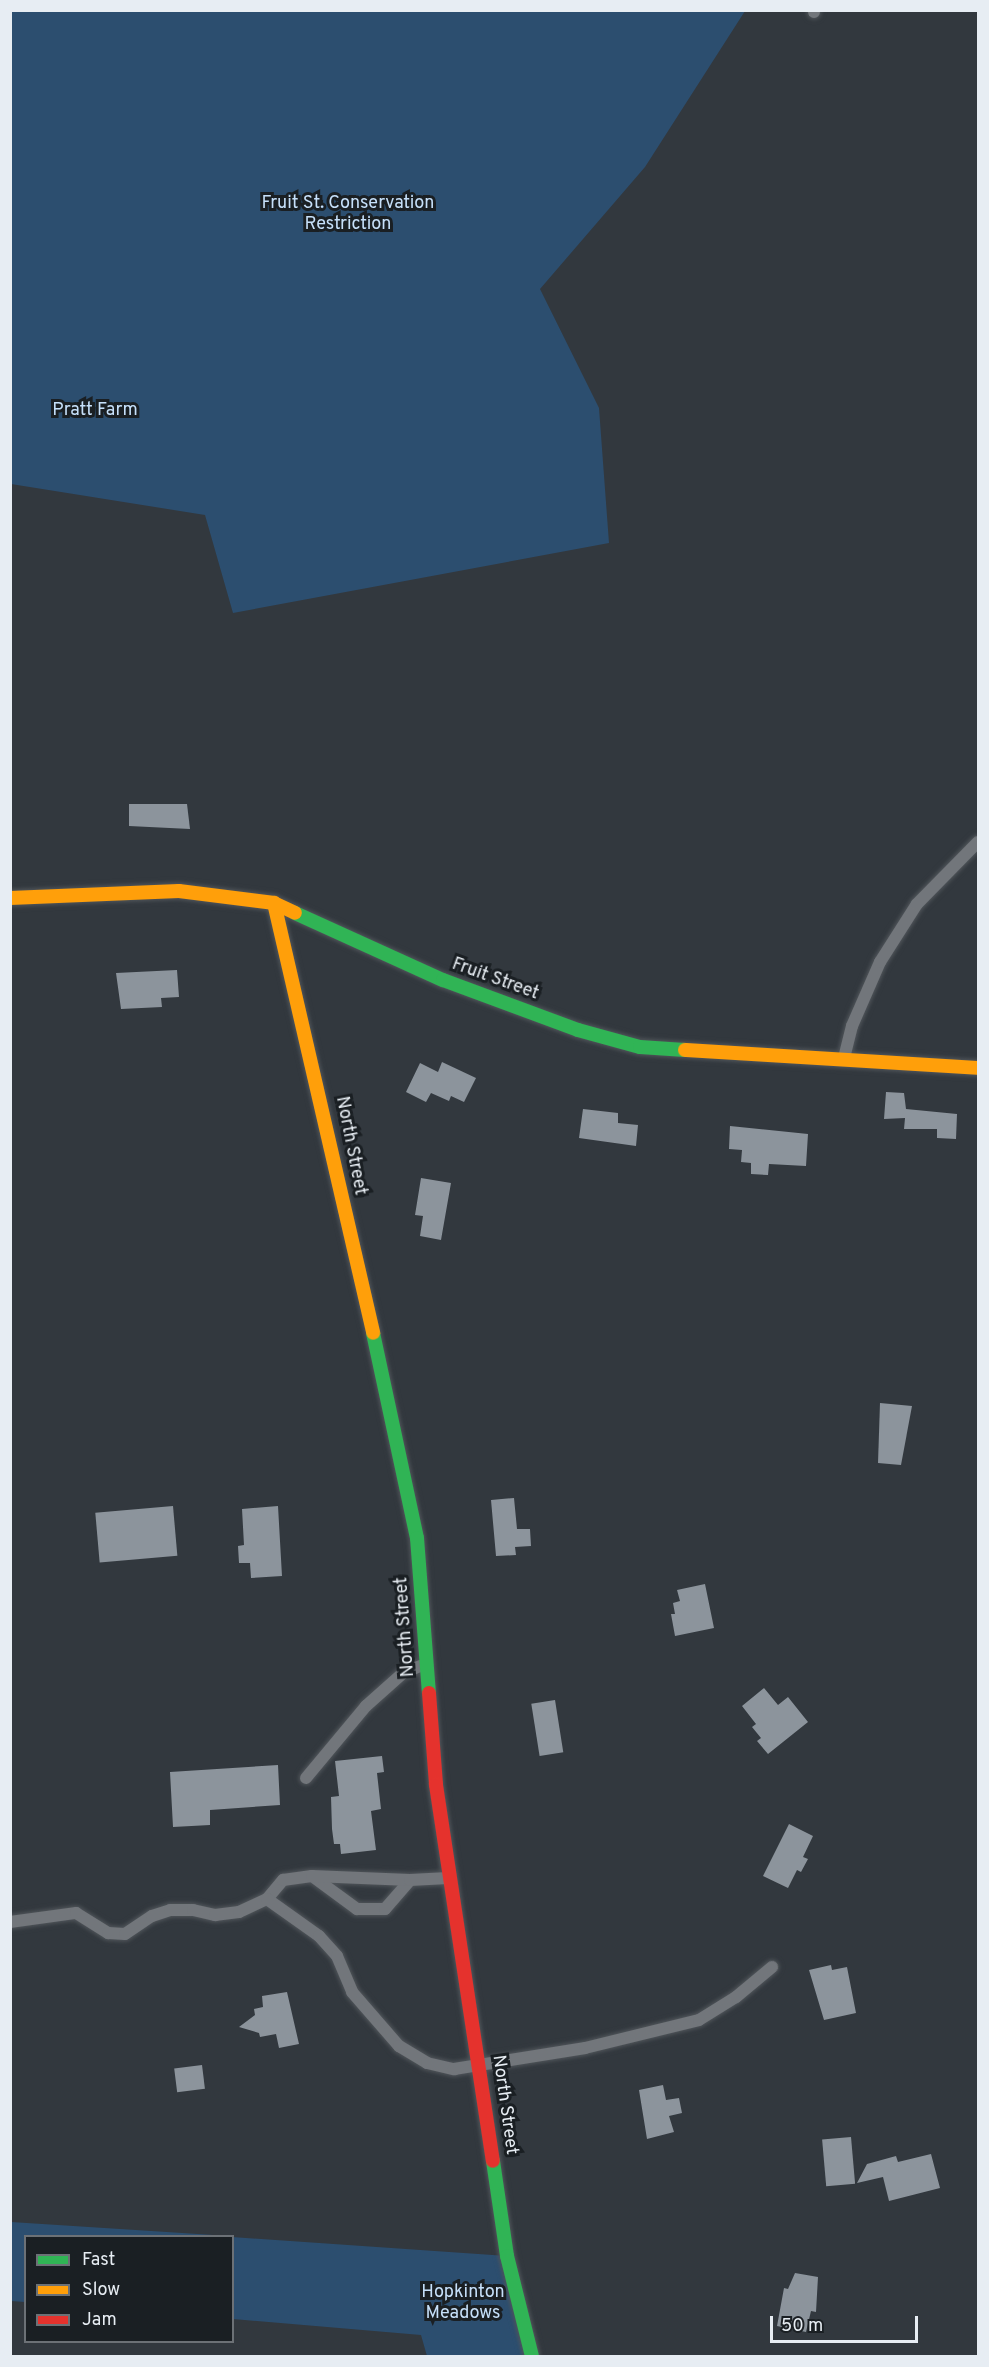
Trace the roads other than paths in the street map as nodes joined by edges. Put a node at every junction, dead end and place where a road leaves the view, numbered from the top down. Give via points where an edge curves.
1 (978, 842) edge
2 (10, 898) edge
3 (274, 903) junction
4 (843, 1060) junction
5 (978, 1068) edge
6 (426, 1664) junction
7 (306, 1778) dead end
8 (312, 1876) junction
9 (451, 1878) junction
10 (410, 1880) junction
11 (267, 1899) junction
12 (10, 1922) edge
13 (772, 1967) dead end
14 (480, 2064) junction
15 (532, 2356) edge

1 - 4 lane via 916,904 880,962 852,1026
2 - 3 street, Fruit Street via 179,891
3 - 4 street, Fruit Street via 443,980 604,1038 640,1047
3 - 6 street, North Street via 328,1125 415,1529
4 - 5 street, Fruit Street
6 - 7 lane via 403,1673 366,1706
6 - 9 street, North Street via 436,1785
8 - 10 lane
8 - 10 lane via 357,1909 385,1909
8 - 11 lane via 283,1880
9 - 10 lane
9 - 14 street, North Street
11 - 12 lane via 239,1912 215,1915 170,1910 152,1916 125,1934 108,1933 76,1912
11 - 14 lane via 319,1936 337,1956 352,1992 399,2046 427,2063 454,2069
13 - 14 lane via 736,1997 699,2020 585,2048
14 - 15 street, North Street via 507,2256

